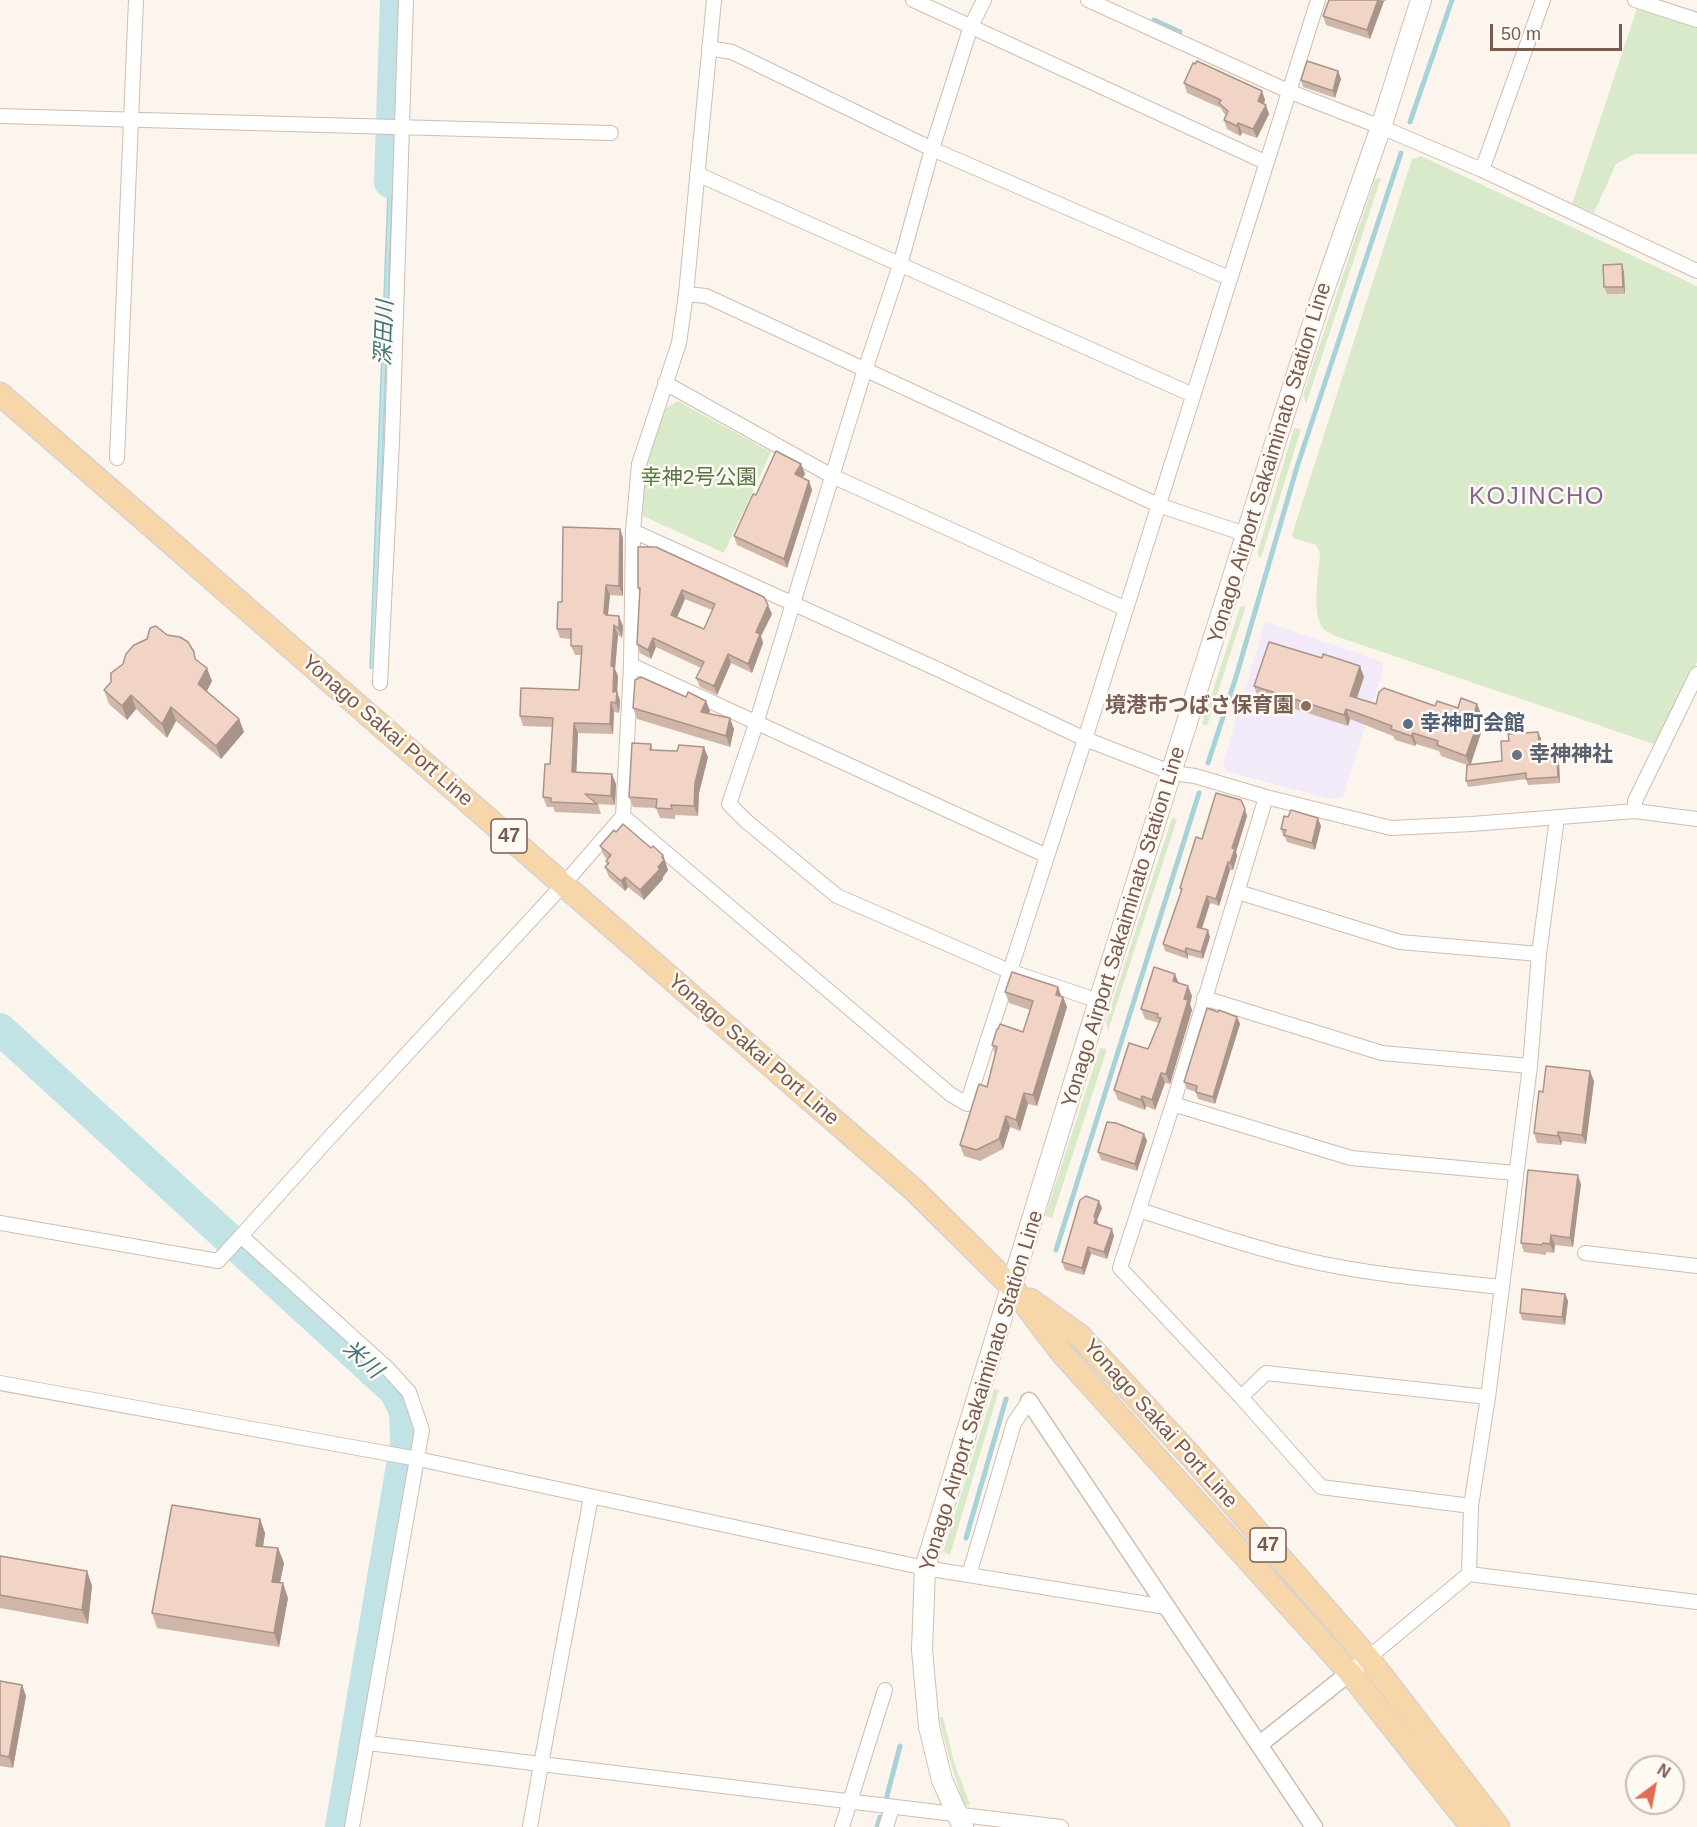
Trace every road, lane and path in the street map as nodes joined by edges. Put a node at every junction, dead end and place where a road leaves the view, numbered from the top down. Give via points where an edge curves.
1 (136, 0) edge
2 (406, 0) edge
3 (714, 0) edge
4 (913, 0) edge
5 (984, 0) edge
6 (1088, 0) edge
7 (1318, 0) edge
8 (1421, 0) edge
9 (1543, 0) edge
10 (1635, 0) edge
11 (1697, 20) edge
12 (972, 26) junction
13 (709, 48) junction
14 (1288, 91) junction
15 (0, 116) edge
16 (132, 118) junction
17 (1381, 127) junction
18 (401, 128) junction
19 (611, 133) dead end
20 (932, 149) junction
21 (1265, 162) junction
22 (1482, 170) junction
23 (698, 174) junction
24 (900, 265) junction
25 (1697, 271) edge
26 (1229, 278) junction
27 (686, 294) junction
28 (865, 370) junction
29 (665, 383) junction
30 (0, 394) edge
31 (1193, 395) junction
32 (117, 458) dead end
33 (832, 476) junction
34 (1158, 506) junction
35 (633, 531) junction
36 (1248, 535) junction
37 (792, 604) junction
38 (1126, 609) junction
39 (631, 665) junction
40 (1697, 674) edge
41 (380, 682) dead end
42 (756, 724) junction
43 (1085, 739) junction
44 (1173, 773) junction
45 (1266, 796) junction
46 (1635, 811) junction
47 (623, 816) junction
48 (1557, 818) junction
49 (1697, 819) edge
50 (1047, 856) junction
51 (563, 885) junction
52 (1238, 891) junction
53 (1539, 954) junction
54 (1010, 971) junction
55 (1204, 998) junction
56 (1099, 1001) junction
57 (1530, 1066) junction
58 (1173, 1104) junction
59 (1515, 1173) junction
60 (1139, 1210) junction
61 (0, 1223) edge
62 (242, 1236) junction
63 (1585, 1253) dead end
64 (1697, 1266) edge
65 (1012, 1287) junction
66 (1501, 1287) junction
67 (0, 1383) edge
68 (1488, 1396) junction
69 (1241, 1397) junction
70 (1029, 1401) joint
71 (418, 1459) junction
72 (591, 1497) junction
73 (1471, 1506) junction
74 (925, 1568) junction
75 (1469, 1574) junction
76 (969, 1575) junction
77 (1697, 1602) edge
78 (1166, 1607) junction
79 (1368, 1658) junction
80 (1350, 1673) junction
81 (885, 1690) dead end
82 (368, 1743) junction
83 (1260, 1744) junction
84 (541, 1764) junction
85 (850, 1801) junction
86 (892, 1808) junction
87 (961, 1821) edge
88 (352, 1827) edge
89 (530, 1827) edge
90 (842, 1827) edge
91 (886, 1827) edge
92 (1061, 1827) edge
93 (1314, 1827) edge
94 (1472, 1827) edge
95 (1498, 1827) edge

1 - 16 street
2 - 18 street
3 - 13 street
4 - 12 street
5 - 12 street
6 - 14 street
7 - 14 street
8 - 17 main road, Yonago Airport Sakaiminato Station Line
9 - 22 street
10 - 11 street
12 - 20 street
12 - 21 street
13 - 20 street via 732,52
13 - 23 street
14 - 17 street
14 - 21 street
15 - 16 street
16 - 18 street
16 - 32 street
17 - 22 street
17 - 36 main road, Yonago Airport Sakaiminato Station Line via 1319,304
18 - 19 street
18 - 41 street
20 - 24 street
20 - 26 street
21 - 26 street
22 - 25 street
23 - 24 street
23 - 27 street
24 - 28 street
24 - 31 street
26 - 31 street
27 - 28 street via 706,296
27 - 29 street via 679,343
28 - 33 street
28 - 34 street
29 - 33 street
29 - 35 street via 639,464
30 - 51 main road, Yonago Sakai Port Line / 47
31 - 34 street
33 - 37 street
33 - 38 street
34 - 36 street
34 - 38 street
35 - 37 street
35 - 39 street
36 - 44 main road, Yonago Airport Sakaiminato Station Line
37 - 42 street
37 - 43 street
38 - 43 street
39 - 42 street
39 - 47 street
40 - 46 street via 1635,801
42 - 50 street
42 - 54 street via 729,804 741,816 837,896
43 - 44 street
43 - 50 street
44 - 45 street
44 - 56 main road, Yonago Airport Sakaiminato Station Line
45 - 48 street via 1391,828
45 - 52 street
46 - 48 street
46 - 49 street
47 - 51 street
47 - 54 street via 950,1095 967,1104
48 - 53 street
50 - 54 street
51 - 62 street
51 - 65 main road, Yonago Sakai Port Line / 47 via 914,1190
52 - 53 street via 1400,942
52 - 55 street
53 - 57 street
54 - 56 street
55 - 57 street via 1382,1053
55 - 58 street
56 - 65 main road, Yonago Airport Sakaiminato Station Line
57 - 59 street
58 - 59 street via 1351,1158
58 - 60 street
59 - 66 street
60 - 66 street via 1312,1262
60 - 69 street via 1120,1269
61 - 62 street via 218,1261
62 - 71 street via 409,1392 422,1430
63 - 64 street
65 - 74 main road, Yonago Airport Sakaiminato Station Line
65 - 79 main road, Yonago Sakai Port Line / 47 via 1080,1336
65 - 80 main road, Yonago Sakai Port Line / 47 via 1062,1353
66 - 68 street
67 - 71 street
68 - 69 street via 1266,1373
68 - 73 street
69 - 73 street via 1321,1487
70 - 76 street via 1014,1423
70 - 78 street
71 - 72 street
71 - 82 street
72 - 74 street
72 - 84 street
73 - 75 street
74 - 76 street
74 - 87 main road, Yonago Airport Sakaiminato Station Line via 922,1650 929,1727 942,1780
75 - 77 street
75 - 79 street
76 - 78 street
78 - 83 street
79 - 80 street
79 - 95 main road, Yonago Sakai Port Line / 47
80 - 83 street
80 - 94 main road, Yonago Sakai Port Line / 47
81 - 85 street
82 - 84 street
82 - 88 street
83 - 93 street
84 - 85 street
84 - 89 street
85 - 86 street
85 - 90 street
86 - 87 street
86 - 91 street
87 - 92 street

